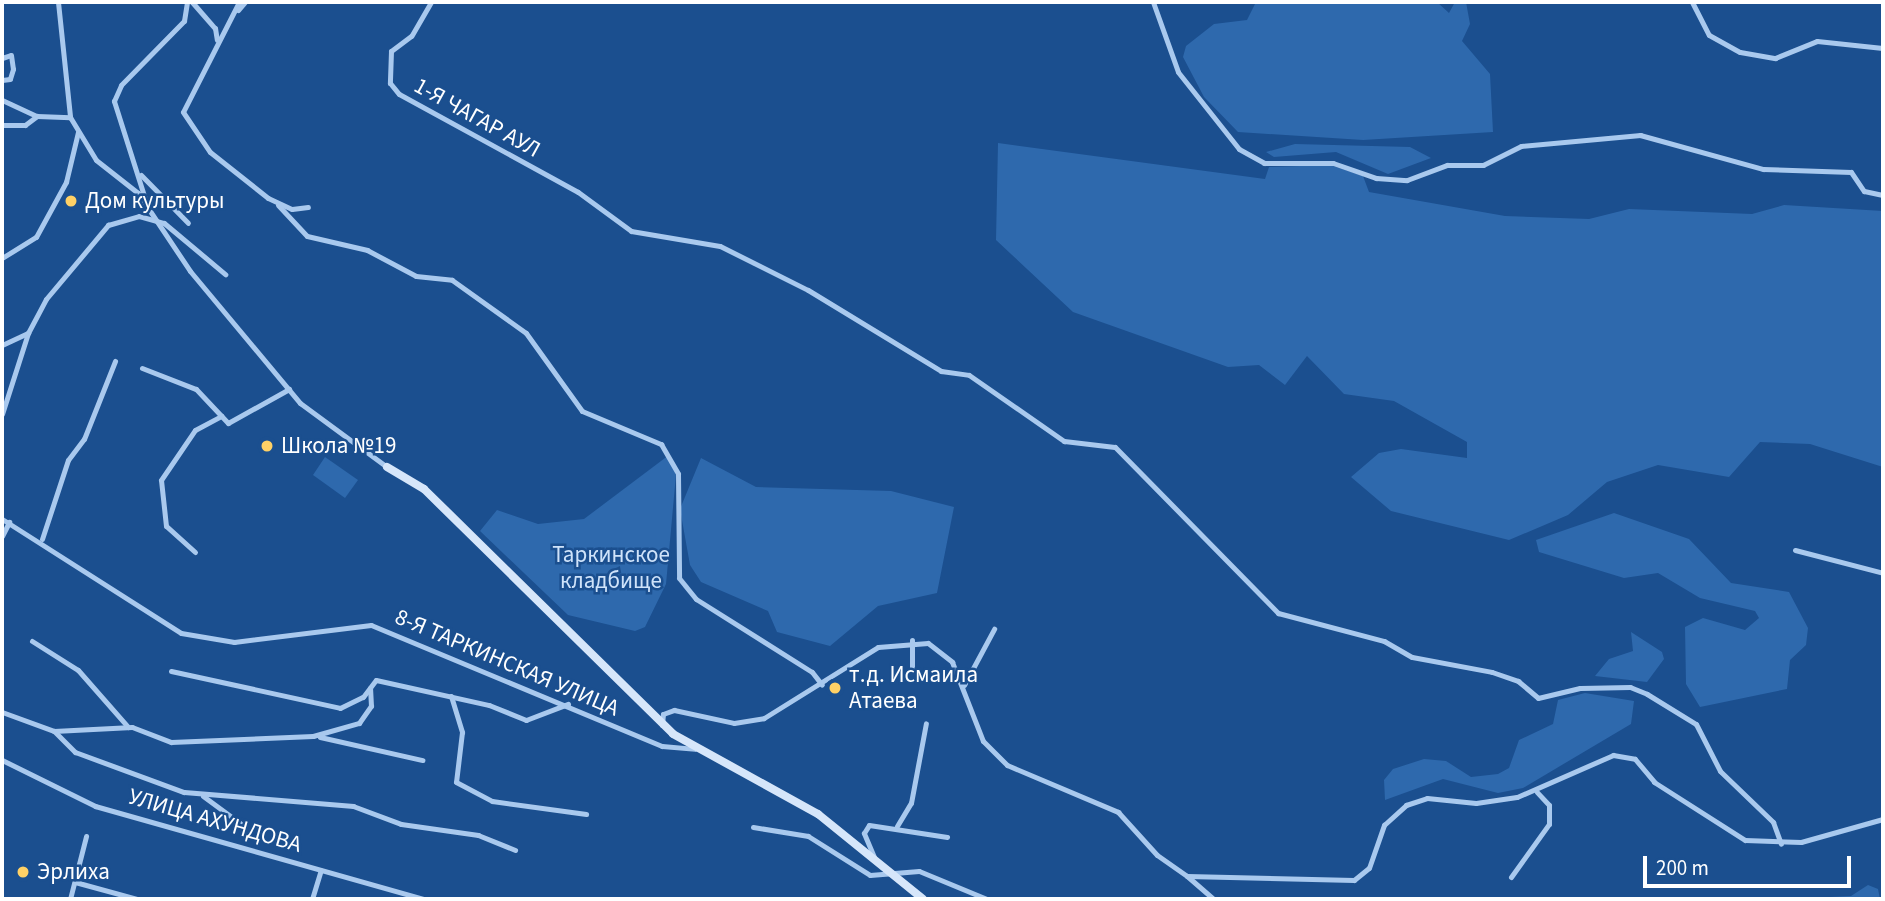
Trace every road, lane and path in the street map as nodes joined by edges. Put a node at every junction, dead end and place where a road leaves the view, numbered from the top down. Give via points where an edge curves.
1 (58, 2) edge
2 (189, 2) edge
3 (239, 2) edge
4 (246, 2) edge
5 (431, 2) edge
6 (1153, 2) edge
7 (1692, 2) edge
8 (238, 10) junction
9 (217, 40) junction
10 (1883, 48) edge
11 (2, 58) edge
12 (2, 80) edge
13 (2, 100) edge
14 (37, 116) junction
15 (70, 117) junction
16 (2, 125) edge
17 (78, 132) junction
18 (141, 175) junction
19 (1883, 195) edge
20 (278, 205) junction
21 (308, 207) dead end
22 (148, 210) junction
23 (154, 220) junction
24 (188, 223) dead end
25 (12, 249) junction
26 (2, 250) edge
27 (2, 258) edge
28 (225, 274) dead end
29 (28, 333) junction
30 (2, 345) edge
31 (115, 361) dead end
32 (142, 368) dead end
33 (289, 389) junction
34 (2, 414) edge
35 (221, 416) junction
36 (387, 467) joint
37 (2, 519) edge
38 (9, 522) junction
39 (2, 536) edge
40 (42, 539) junction
41 (1795, 550) dead end
42 (195, 552) dead end
43 (1883, 573) edge
44 (994, 629) dead end
45 (912, 640) junction
46 (32, 641) dead end
47 (912, 668) dead end
48 (171, 671) dead end
49 (822, 685) junction
50 (964, 685) junction
51 (370, 688) junction
52 (451, 696) junction
53 (568, 704) junction
54 (2, 712) edge
55 (926, 723) dead end
56 (662, 725) junction
57 (128, 727) junction
58 (54, 731) junction
59 (313, 736) junction
60 (695, 749) junction
61 (422, 760) dead end
62 (2, 761) edge
63 (1537, 792) junction
64 (202, 796) junction
65 (586, 814) dead end
66 (1883, 820) edge
67 (897, 826) junction
68 (245, 827) dead end
69 (753, 827) dead end
70 (86, 836) dead end
71 (947, 836) dead end
72 (1782, 844) junction
73 (515, 850) dead end
74 (874, 858) junction
75 (321, 870) junction
76 (1186, 876) junction
77 (1511, 877) dead end
78 (75, 882) junction
79 (70, 899) edge
80 (137, 899) edge
81 (312, 899) edge
82 (424, 899) edge
83 (923, 899) edge
84 (987, 899) edge
85 (1213, 899) edge

1 - 15 street
2 - 9 street via 215,28
2 - 18 street via 184,21 121,85 114,101 124,146
3 - 8 street
4 - 8 street
5 - 72 street, 1-Я ЧАГАР АУЛ via 411,36 391,51 390,83 654,238 720,246 941,371 969,376 1064,441 1115,447 1278,613 1384,641 1412,657 1492,672 1518,681 1538,698 1580,688 1630,687 1647,694 1696,724 1720,771 1773,822
6 - 19 street via 1178,72 1239,149 1264,163 1333,163 1376,178 1407,180 1447,165 1483,165 1521,146 1640,135 1763,169 1851,172 1864,191
7 - 10 street via 1709,35 1740,52 1775,58 1817,41
8 - 9 street via 229,32
9 - 20 street via 183,112 210,152
11 - 12 street via 11,55 13,69
13 - 14 street
14 - 15 street
14 - 16 street via 24,125
15 - 17 street
17 - 22 street via 96,160 138,193
17 - 25 street via 58,200 36,237
18 - 22 street
18 - 24 street
20 - 21 street
20 - 49 street via 307,236 359,247 416,276 452,280 526,333 582,411 666,450 678,474 679,578 696,599 813,672
22 - 23 street
23 - 28 street via 188,238
23 - 29 street via 139,216 97,232
23 - 33 street
25 - 26 street
25 - 27 street
29 - 30 street
29 - 34 street
31 - 40 street via 84,439 68,460
32 - 35 street via 196,390
33 - 35 street via 234,423
33 - 36 street
35 - 42 street via 195,430 161,480 166,526
36 - 56 street via 424,489
37 - 38 street, 8-Я ТАРКИНСКАЯ УЛИЦА
38 - 39 street
38 - 40 street, 8-Я ТАРКИНСКАЯ УЛИЦА
40 - 53 street, 8-Я ТАРКИНСКАЯ УЛИЦА via 181,633 234,642 371,625
41 - 43 street
44 - 50 street
45 - 47 street
45 - 49 street via 878,647
45 - 50 street via 946,654
46 - 57 street via 78,670
48 - 51 street via 340,708
49 - 56 street via 764,718 734,723 674,710 663,714
50 - 76 street via 983,741 1007,765 1118,812 1157,855
51 - 52 street via 376,680 391,681
51 - 59 street via 371,706 359,723
52 - 53 street via 526,720
52 - 65 street via 462,732 456,782 492,802
53 - 60 street, 8-Я ТАРКИНСКАЯ УЛИЦА via 662,747
54 - 58 street
55 - 67 street via 911,803
56 - 60 street
57 - 58 street
57 - 59 street via 171,742
58 - 64 street via 75,752
59 - 61 street
60 - 74 street via 786,794
62 - 75 street, УЛИЦА АХУНДОВА via 95,806
63 - 72 street via 1604,757 1630,757 1654,782 1726,832
63 - 76 street via 1494,801 1434,797 1406,805 1384,825 1369,868 1354,880
63 - 77 street via 1549,805 1549,824
64 - 68 street
64 - 73 street via 353,806 401,824 478,835
66 - 72 street
67 - 71 street
67 - 74 street via 864,827
69 - 84 street via 808,836 870,875 919,871
70 - 78 street
74 - 83 street
75 - 81 street
75 - 82 street, УЛИЦА АХУНДОВА
76 - 85 street
78 - 79 street
78 - 80 street

